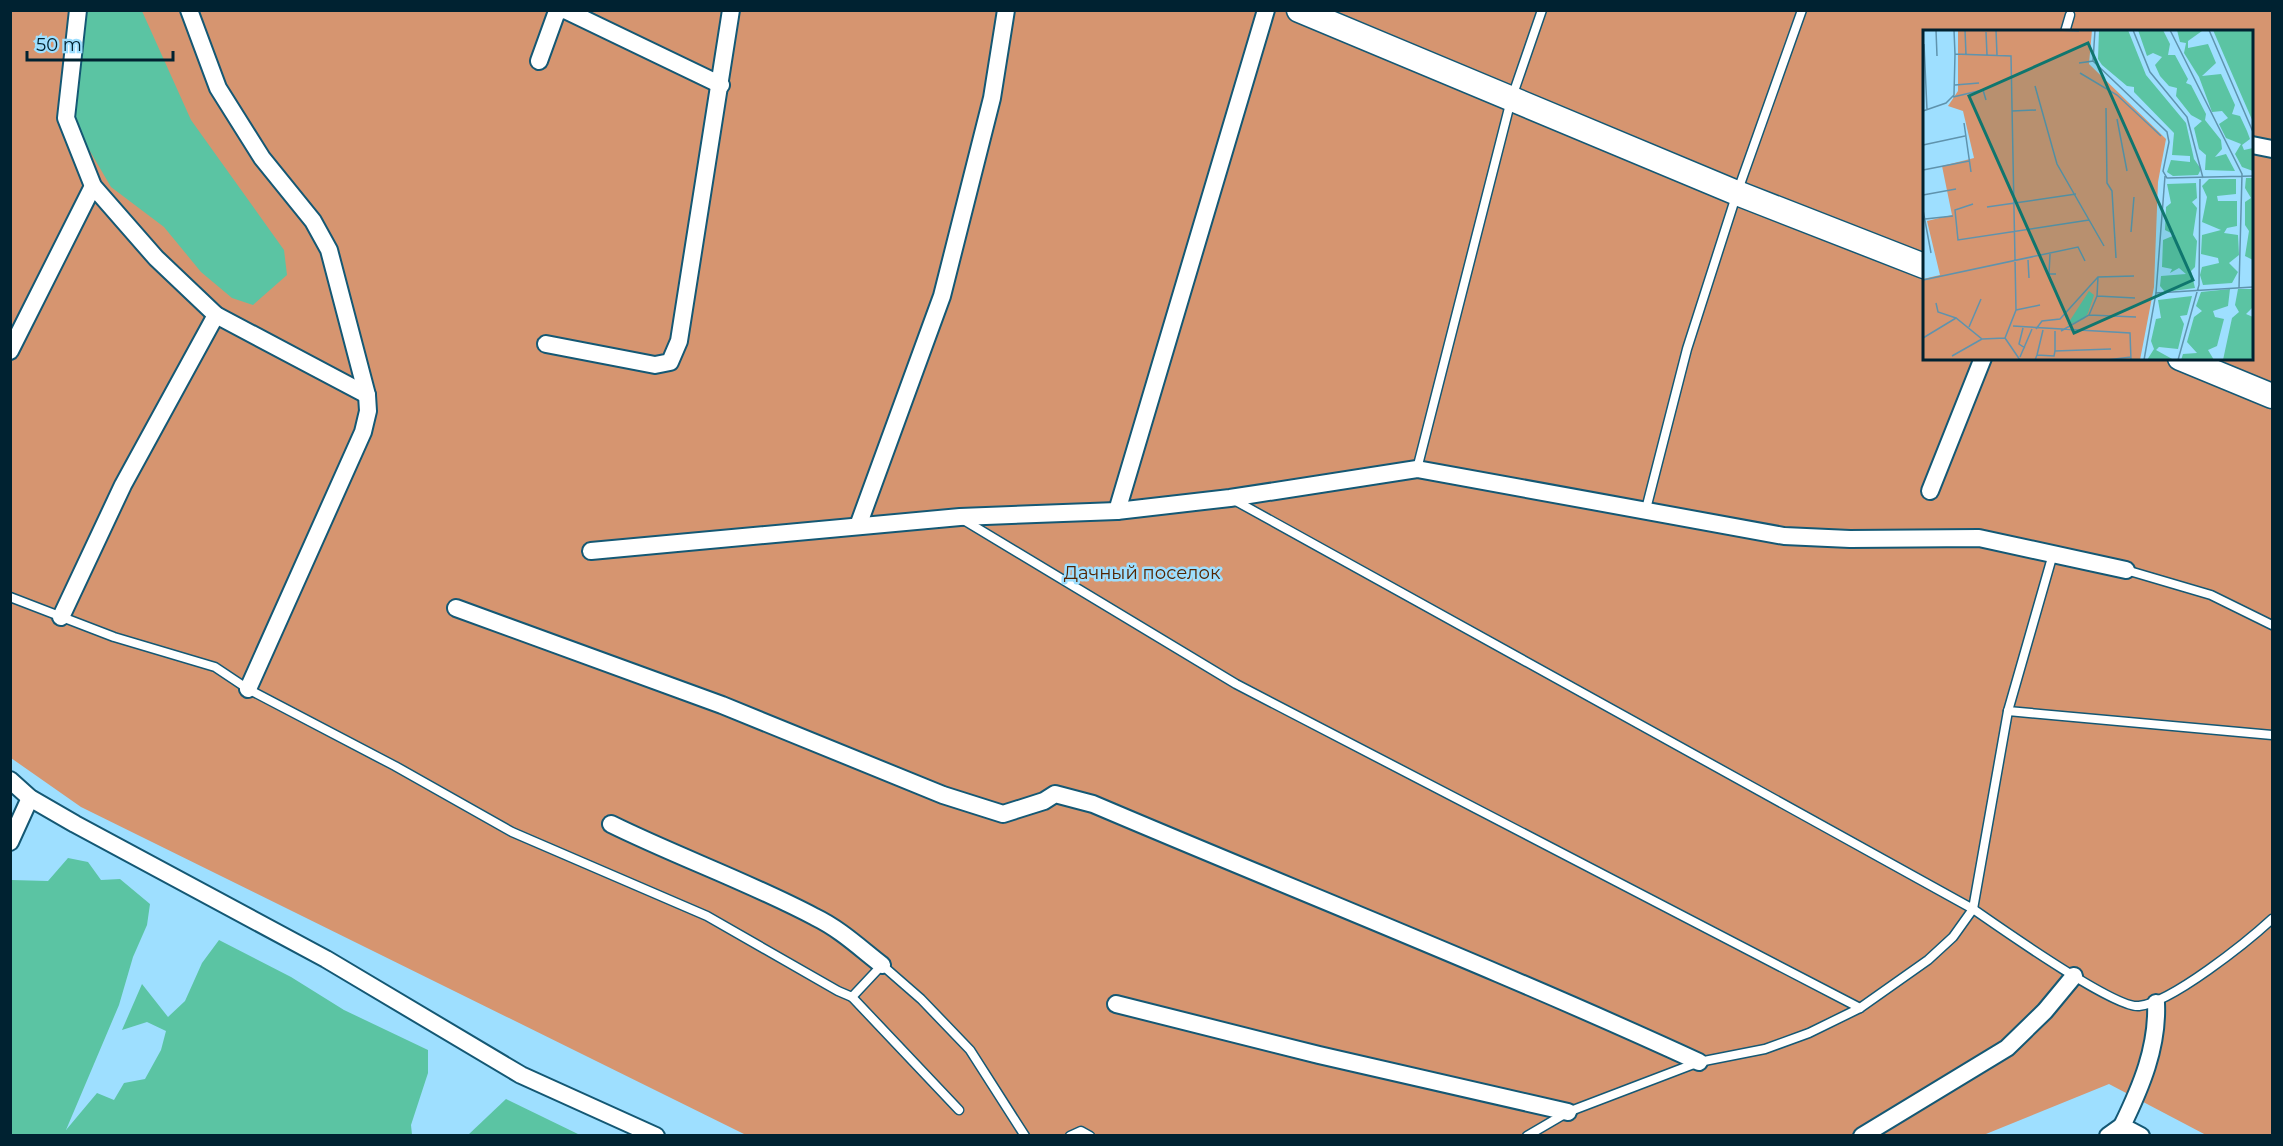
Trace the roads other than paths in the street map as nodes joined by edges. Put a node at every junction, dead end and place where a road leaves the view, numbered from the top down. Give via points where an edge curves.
1 (78, 10) edge
2 (189, 10) edge
3 (563, 10) edge
4 (731, 10) edge
5 (1006, 10) edge
6 (1266, 10) edge
7 (1299, 10) edge
8 (1542, 10) edge
9 (1802, 10) edge
10 (2070, 15) dead end
11 (2066, 30) edge
12 (539, 61) dead end
13 (721, 85) junction
14 (1512, 100) junction
15 (2253, 145) edge
16 (2272, 149) edge
17 (93, 186) junction
18 (1737, 193) junction
19 (1923, 266) edge
20 (216, 315) junction
21 (546, 344) dead end
22 (10, 351) edge
23 (1982, 360) edge
24 (2185, 360) edge
25 (367, 395) junction
26 (2272, 396) edge
27 (1417, 469) junction
28 (1930, 491) dead end
29 (1230, 498) junction
30 (1117, 511) junction
31 (1645, 513) junction
32 (960, 517) junction
33 (858, 526) junction
34 (591, 551) dead end
35 (2053, 554) junction
36 (2126, 570) joint
37 (10, 597) edge
38 (456, 608) dead end
39 (61, 617) junction
40 (2272, 625) edge
41 (248, 689) junction
42 (2008, 711) junction
43 (2272, 735) edge
44 (10, 780) edge
45 (30, 798) junction
46 (611, 824) dead end
47 (10, 842) edge
48 (1973, 909) junction
49 (2272, 919) edge
50 (882, 965) junction
51 (2074, 976) junction
52 (852, 997) junction
53 (2156, 1003) junction
54 (1116, 1004) dead end
55 (1860, 1008) junction
56 (1699, 1062) junction
57 (958, 1110) dead end
58 (1568, 1112) junction
59 (2115, 1131) edge
60 (656, 1136) edge
61 (1025, 1136) edge
62 (1070, 1136) edge
63 (1090, 1136) edge
64 (1527, 1136) edge
65 (1862, 1136) edge
66 (2141, 1136) edge

1 - 17 street via 66,118
2 - 25 street via 218,88 262,158 313,221 330,250
3 - 12 street via 556,14
3 - 13 street
4 - 13 street
5 - 33 street via 992,98 942,296
6 - 30 street
7 - 14 street
8 - 14 lane
9 - 18 lane
10 - 11 lane
13 - 21 street via 679,341 670,362 655,365
14 - 18 street
14 - 27 lane
15 - 16 street
17 - 20 street via 156,258
17 - 22 street
18 - 19 street
18 - 31 lane via 1687,349
20 - 25 street
20 - 39 street via 123,484
23 - 28 street
24 - 26 street
25 - 41 street via 363,432
27 - 29 street
27 - 31 street
29 - 30 street
29 - 48 lane
30 - 32 street
31 - 35 street via 1784,536 1979,538
32 - 33 street
32 - 55 lane via 1236,684
33 - 34 street
35 - 36 street
35 - 42 lane
36 - 40 lane via 2211,595
37 - 39 lane
38 - 56 street via 711,701 944,795 1003,814 1055,794 1093,804 1551,994
39 - 41 lane via 215,667
41 - 52 lane via 512,832 707,916
42 - 43 lane
42 - 48 lane
44 - 45 street
45 - 47 street
45 - 60 street via 326,959 521,1075
46 - 50 street via 815,917
48 - 51 lane
48 - 55 lane via 1953,937 1928,960
49 - 53 lane
50 - 52 lane
50 - 61 lane via 970,1050
51 - 53 lane via 2136,1007
51 - 65 street via 2007,1048
52 - 57 lane
53 - 59 street via 2157,1023 2149,1062
54 - 58 street
55 - 56 lane via 1765,1049
56 - 58 lane
58 - 64 lane
59 - 66 street
62 - 63 lane via 1081,1131

